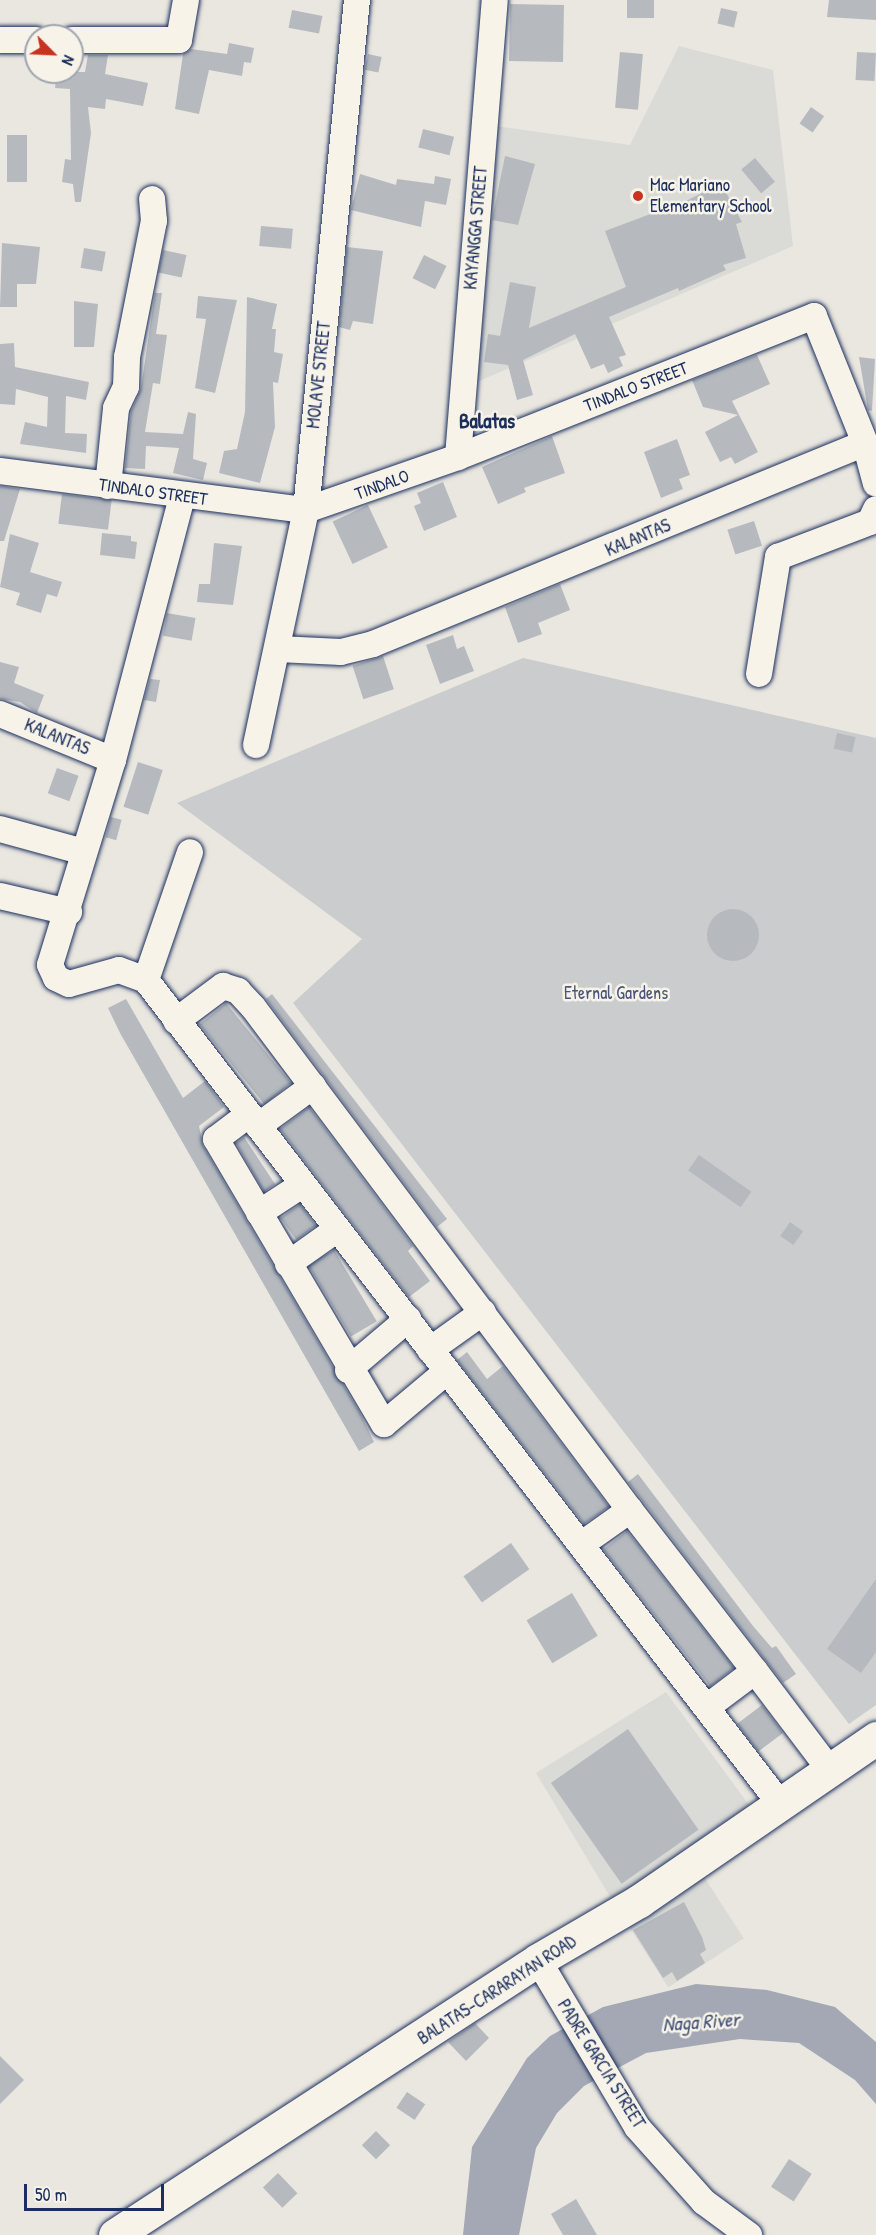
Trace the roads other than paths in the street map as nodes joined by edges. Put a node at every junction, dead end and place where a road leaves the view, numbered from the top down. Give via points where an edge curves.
1 (186, 0) edge
2 (357, 0) edge
3 (495, 0) edge
4 (0, 40) edge
5 (24, 40) edge
6 (84, 40) edge
7 (152, 199) dead end
8 (865, 443) junction
9 (458, 457) junction
10 (0, 471) edge
11 (876, 484) edge
12 (108, 486) junction
13 (182, 497) junction
14 (876, 508) edge
15 (306, 510) junction
16 (278, 649) junction
17 (759, 674) dead end
18 (0, 714) edge
19 (256, 745) dead end
20 (113, 760) junction
21 (0, 829) edge
22 (84, 852) junction
23 (190, 852) dead end
24 (0, 896) edge
25 (69, 912) junction
26 (146, 980) junction
27 (176, 1021) junction
28 (313, 1086) junction
29 (253, 1121) junction
30 (302, 1185) junction
31 (259, 1214) junction
32 (336, 1230) junction
33 (288, 1264) junction
34 (483, 1312) junction
35 (408, 1319) junction
36 (430, 1350) junction
37 (348, 1370) junction
38 (446, 1372) junction
39 (630, 1510) junction
40 (582, 1544) junction
41 (755, 1671) junction
42 (707, 1707) junction
43 (876, 1738) edge
44 (830, 1770) junction
45 (778, 1801) junction
46 (538, 1960) junction
47 (133, 2231) edge
48 (750, 2235) edge

1 - 6 street via 179,40
2 - 15 street, MOLAVE STREET
3 - 9 street, KAYANGGA STREET
4 - 5 street
7 - 12 street via 154,221 127,357 126,387 116,408
8 - 9 street, TINDALO STREET via 814,316
8 - 11 street
8 - 16 street, KALANTAS via 373,644 341,652
9 - 15 street, TINDALO
10 - 12 street, TINDALO STREET
12 - 13 street, TINDALO STREET
13 - 15 street, TINDALO STREET
13 - 20 street
14 - 17 street via 870,522 778,556
15 - 16 street, MOLAVE STREET
16 - 19 street, MOLAVE STREET
18 - 20 street, KALANTAS
20 - 22 street
21 - 22 street
22 - 25 street
23 - 26 street
24 - 25 street
25 - 26 street via 50,965 56,978 69,984 119,970
26 - 27 street
27 - 28 street via 223,986 238,991
27 - 29 street
28 - 29 street
28 - 34 street
29 - 30 street
29 - 31 street via 216,1139
30 - 31 street
30 - 32 street
31 - 33 street
32 - 33 street
32 - 35 street
33 - 37 street
34 - 36 street
34 - 39 street
35 - 36 street
35 - 37 street
36 - 38 street
37 - 38 street via 384,1425
38 - 40 street
39 - 40 street
39 - 41 street
40 - 42 street
41 - 42 street
41 - 44 street
42 - 45 street
43 - 44 main road, BALATAS-CARARAYAN ROAD
44 - 45 main road, BALATAS-CARARAYAN ROAD
45 - 46 main road, BALATAS-CARARAYAN ROAD via 639,1900
46 - 47 main road, BALATAS-CARARAYAN ROAD
46 - 48 street, PADRE GARCIA STREET via 637,2127 704,2202

